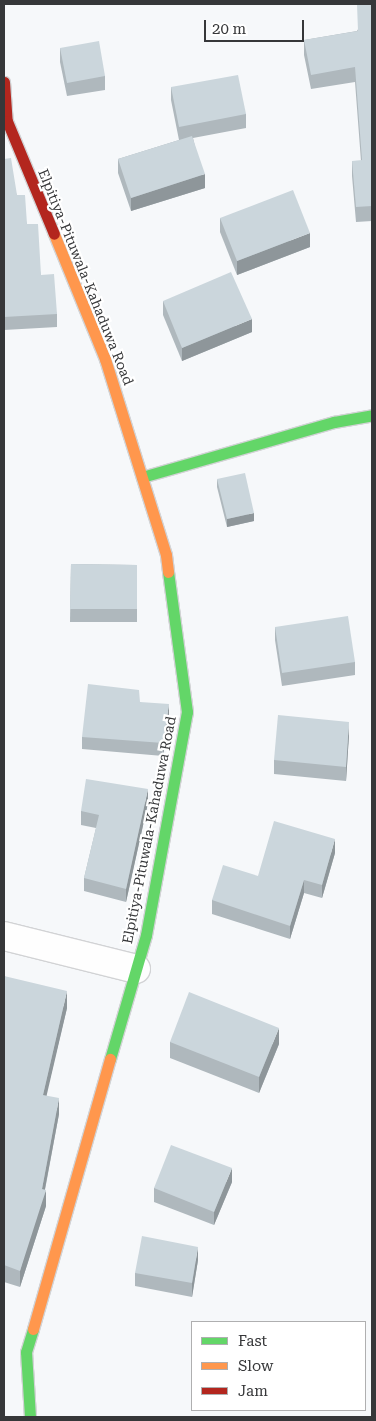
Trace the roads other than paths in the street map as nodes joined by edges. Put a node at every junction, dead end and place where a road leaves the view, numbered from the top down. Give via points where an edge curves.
1 (4, 82) edge
2 (372, 414) edge
3 (142, 477) junction
4 (4, 936) edge
5 (136, 969) junction
6 (30, 1417) edge

1 - 3 street, Elpitiya-Pituwala-Kahaduwa Road via 7,121 105,359
2 - 3 street
3 - 5 street, Elpitiya-Pituwala-Kahaduwa Road via 166,555 187,712 146,934
4 - 5 street
5 - 6 street, Elpitiya-Pituwala-Kahaduwa Road via 26,1352

